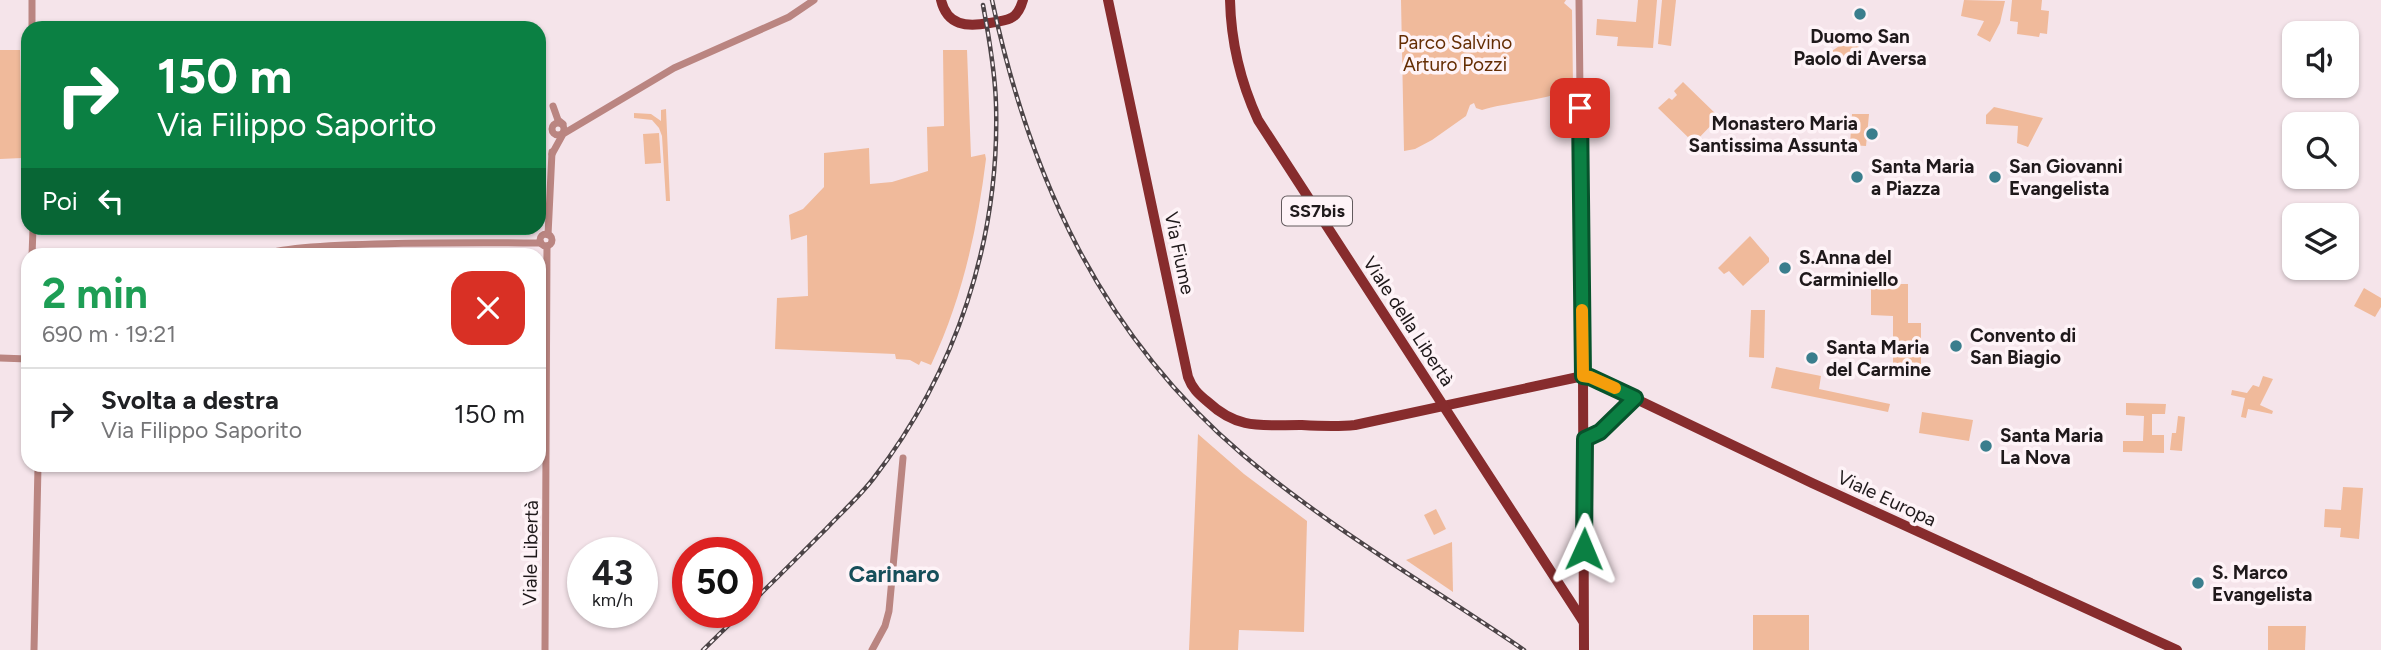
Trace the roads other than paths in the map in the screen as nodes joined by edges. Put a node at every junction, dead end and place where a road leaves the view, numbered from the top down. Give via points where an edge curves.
1 (32, 0) edge
2 (814, 0) edge
3 (941, 0) edge
4 (1023, 0) edge
5 (1108, 0) edge
6 (1230, 0) edge
7 (1579, 0) edge
8 (32, 21) edge
9 (553, 106) dead end
10 (561, 124) junction
11 (578, 124) junction
12 (560, 135) junction
13 (544, 244) junction
14 (302, 248) edge
15 (544, 248) edge
16 (0, 358) edge
17 (21, 359) edge
18 (1583, 376) junction
19 (1635, 398) junction
20 (1445, 406) junction
21 (1585, 439) junction
22 (903, 458) dead end
23 (38, 472) edge
24 (545, 472) edge
25 (1584, 581) junction
26 (1562, 589) junction
27 (1583, 621) junction
28 (34, 650) edge
29 (545, 650) edge
30 (872, 650) edge
31 (1584, 650) edge
32 (2177, 650) edge

1 - 8 street
2 - 11 street via 789,17 674,68
3 - 4 main road via 953,21 980,25 1012,18
5 - 20 main road, Via Fiume via 1192,388 1237,422 1252,425 1334,428
6 - 20 main road, Viale della Libertà / SS7bis via 1237,58 1258,120
7 - 18 street
9 - 10 street
10 - 11 street
10 - 12 street via 553,126 553,132
11 - 12 street
12 - 13 street via 552,141 548,235 541,236
13 - 14 street
13 - 15 street, Viale Libertà
16 - 17 street
18 - 19 main road, Viale Europa
18 - 20 main road
18 - 21 main road
19 - 21 main road via 1600,432
19 - 32 main road, Viale Europa
20 - 26 main road, Viale della Libertà / SS7bis
21 - 25 main road
22 - 30 street via 889,611
23 - 28 street
24 - 29 street, Viale Libertà
25 - 26 main road via 1576,589
25 - 27 main road
26 - 27 main road, Viale della Libertà / SS7bis
27 - 31 main road

